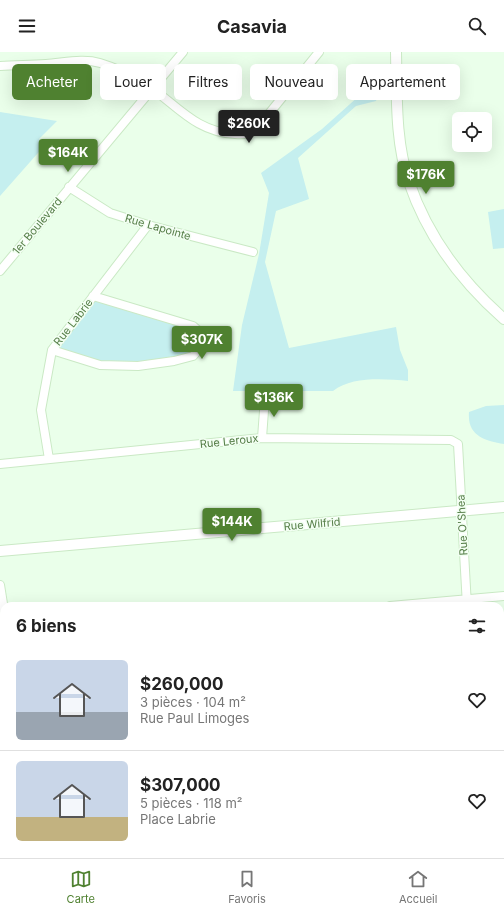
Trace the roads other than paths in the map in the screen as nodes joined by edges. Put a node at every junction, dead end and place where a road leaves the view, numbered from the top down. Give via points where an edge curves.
1 (183, 52) edge
2 (319, 52) edge
3 (396, 52) edge
4 (103, 64) edge
5 (0, 66) edge
6 (166, 72) edge
7 (143, 100) edge
8 (166, 100) edge
9 (69, 187) junction
10 (148, 225) junction
11 (253, 252) dead end
12 (0, 271) edge
13 (93, 296) junction
14 (504, 319) edge
15 (52, 350) junction
16 (265, 397) dead end
17 (262, 438) junction
18 (458, 444) joint
19 (49, 459) junction
20 (0, 464) edge
21 (504, 508) edge
22 (462, 511) junction
23 (0, 551) edge
24 (0, 585) edge
25 (504, 596) edge
26 (3, 602) edge
27 (467, 602) edge
28 (472, 602) edge

1 - 6 street, 1er Boulevard
2 - 8 street via 252,133 227,134 206,128
3 - 14 street via 398,112 402,151 409,182 424,219 441,247 465,280
4 - 5 street via 83,61
7 - 9 street, 1er Boulevard
9 - 10 street, Rue Lapointe via 110,213
9 - 12 street, 1er Boulevard
10 - 11 street, Rue Lapointe
10 - 13 street, Rue Labrie
13 - 15 street, Rue Labrie
13 - 15 street via 193,326 201,333 202,346 193,356 138,366 100,365
15 - 19 street, Rue Labrie via 41,410
16 - 17 street
17 - 18 street, Rue Leroux via 451,440
17 - 19 street, Rue Leroux
18 - 22 street, Rue O'Shea
19 - 20 street, Rue Leroux
21 - 22 street, Rue Wilfrid
22 - 23 street, Rue Wilfrid
22 - 27 street, Rue O'Shea
24 - 26 street
25 - 28 street

